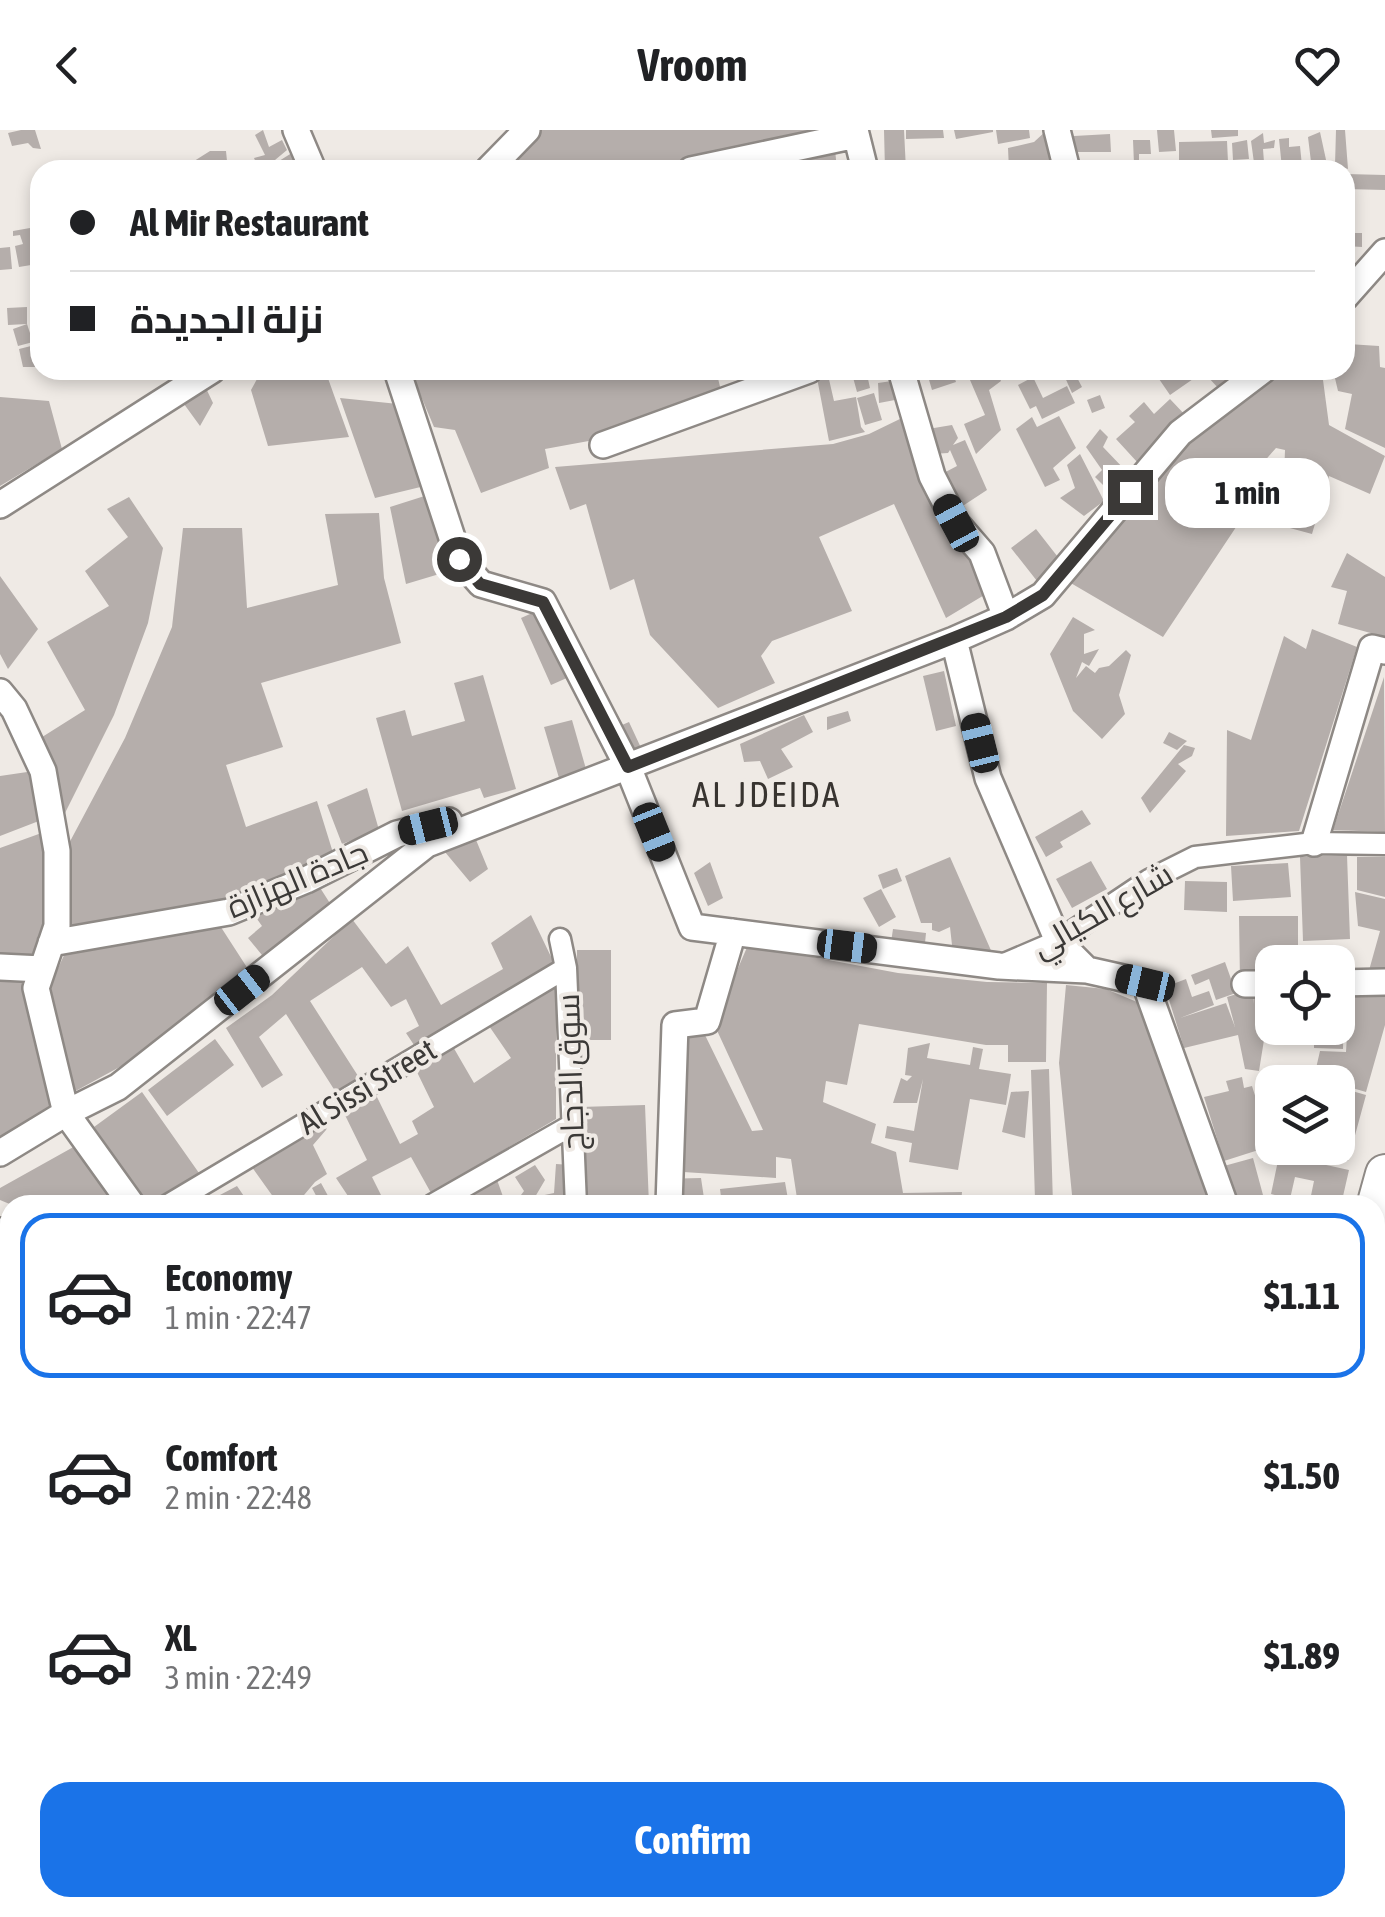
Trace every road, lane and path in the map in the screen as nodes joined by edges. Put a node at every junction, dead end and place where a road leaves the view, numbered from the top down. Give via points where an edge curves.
1 (296, 130) edge
2 (527, 130) edge
3 (1057, 130) edge
4 (856, 132) edge
5 (309, 160) edge
6 (498, 160) edge
7 (735, 160) edge
8 (863, 160) edge
9 (1064, 160) edge
10 (1385, 252) edge
11 (1355, 285) edge
12 (196, 380) edge
13 (401, 380) edge
14 (781, 380) edge
15 (904, 380) edge
16 (1251, 380) edge
17 (603, 444) dead end
18 (0, 505) edge
19 (1006, 617) junction
20 (954, 640) junction
21 (1385, 651) edge
22 (0, 692) edge
23 (628, 767) junction
24 (482, 823) junction
25 (1314, 843) junction
26 (1385, 844) edge
27 (732, 932) junction
28 (560, 939) dead end
29 (1058, 941) junction
30 (51, 943) junction
31 (999, 966) junction
32 (0, 967) edge
33 (566, 968) junction
34 (42, 969) junction
35 (1088, 970) junction
36 (1385, 982) edge
37 (1355, 983) edge
38 (1246, 984) dead end
39 (1255, 984) edge
40 (66, 1113) junction
41 (572, 1125) junction
42 (0, 1153) edge
43 (125, 1195) edge
44 (185, 1195) edge
45 (450, 1195) edge
46 (576, 1195) edge
47 (668, 1195) edge
48 (1220, 1195) edge

1 - 5 street
2 - 6 street
3 - 9 street
4 - 7 street
4 - 8 street
10 - 11 street
12 - 18 street
13 - 23 street via 459,559 480,584 543,602
14 - 17 street
15 - 19 street via 932,476 956,523 982,553
16 - 19 street via 1180,434 1043,595
19 - 20 street
20 - 23 street
20 - 29 street via 988,778
21 - 25 street via 1372,648
22 - 30 street via 43,771 58,858
23 - 24 street
23 - 27 street via 692,928
24 - 30 street, جادة الهزازة via 459,818 397,834 229,912
24 - 40 street via 427,844 118,1087
25 - 26 street, شارع الكيالي
25 - 29 street, شارع الكيالي via 1195,858 1148,880
27 - 31 street
27 - 47 street via 707,1021 675,1025
28 - 33 street, سوق الدجاج
29 - 31 street, شارع الكيالي
29 - 35 street
30 - 34 street
31 - 35 street
32 - 34 street
33 - 41 street, سوق الدجاج
33 - 44 street, Al Sissi Street
34 - 40 street via 36,988
35 - 48 street via 1145,983
36 - 37 street
38 - 39 street
40 - 42 street
40 - 43 street
41 - 45 street
41 - 46 street, سوق الدجاج

